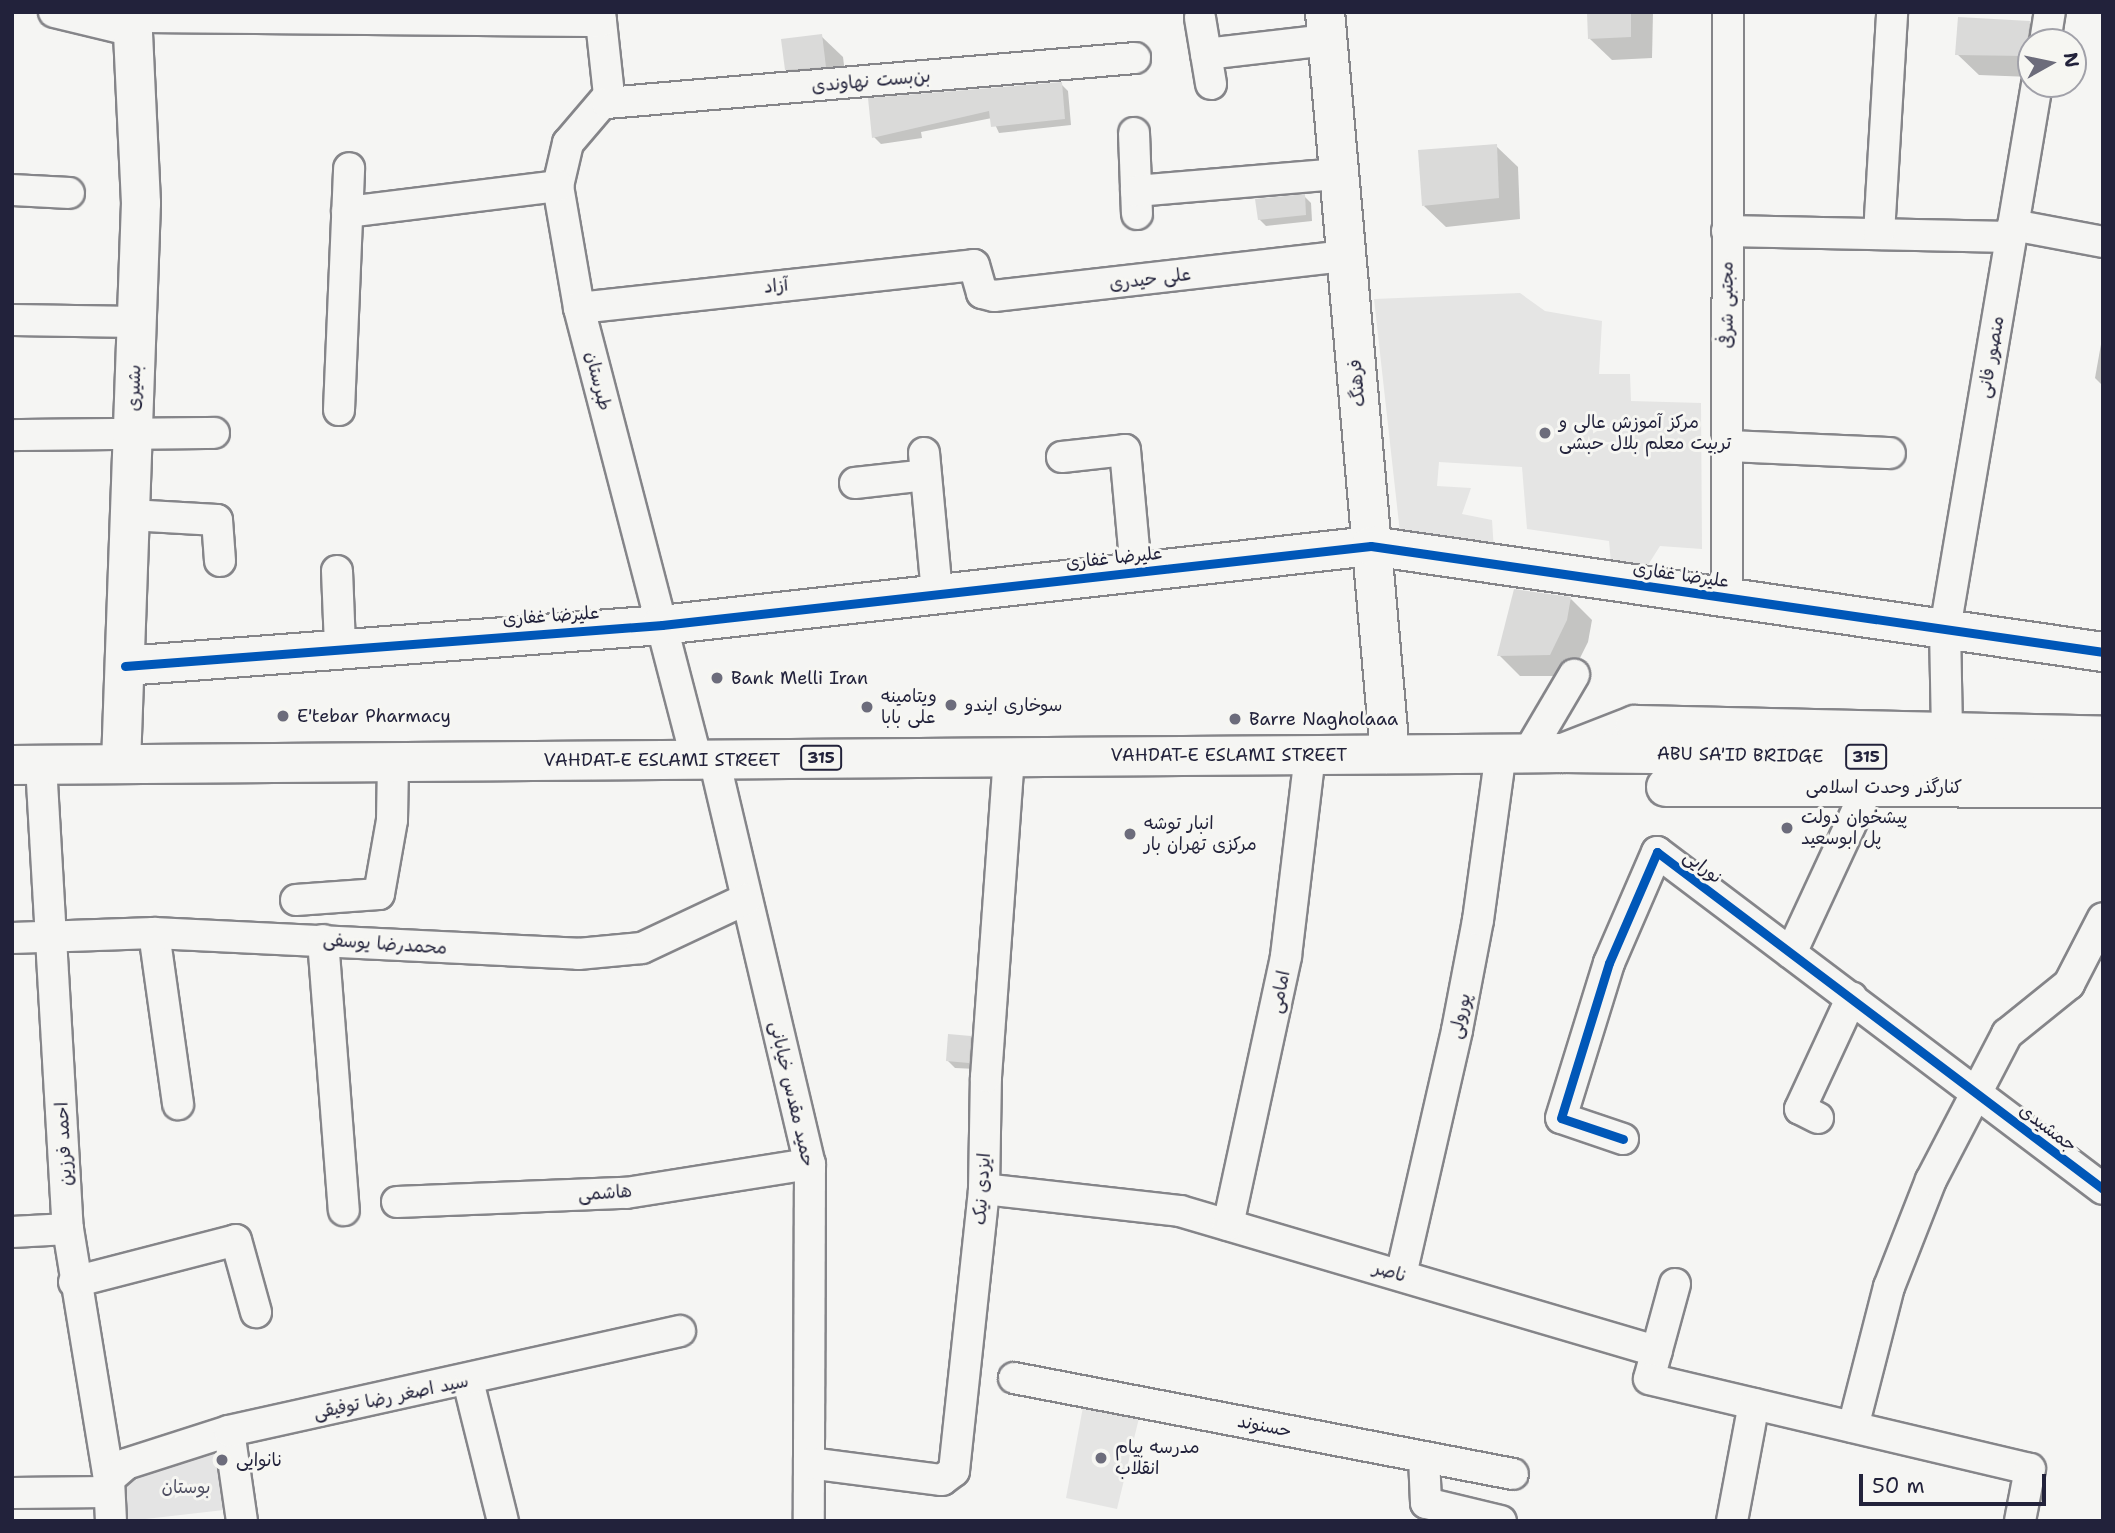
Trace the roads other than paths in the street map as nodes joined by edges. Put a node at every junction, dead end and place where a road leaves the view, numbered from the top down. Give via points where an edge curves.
1 (54, 12) edge
2 (1728, 12) edge
3 (1892, 12) edge
4 (369, 16) edge
5 (600, 17) edge
6 (1200, 18) dead end
7 (132, 20) edge
8 (1326, 26) edge
9 (1206, 54) junction
10 (1135, 58) dead end
11 (1211, 83) dead end
12 (2035, 98) edge
13 (607, 103) junction
14 (1134, 133) dead end
15 (349, 168) dead end
16 (1339, 174) junction
17 (558, 186) junction
18 (12, 190) edge
19 (69, 193) dead end
20 (347, 212) junction
21 (1727, 231) junction
22 (2012, 231) junction
23 (1879, 234) junction
24 (2103, 242) edge
25 (1346, 256) junction
26 (978, 279) joint
27 (579, 308) junction
28 (12, 320) edge
29 (137, 322) junction
30 (340, 410) dead end
31 (214, 433) dead end
32 (133, 434) junction
33 (12, 435) edge
34 (1727, 446) junction
35 (1890, 453) dead end
36 (1062, 457) dead end
37 (855, 483) dead end
38 (130, 515) junction
39 (1371, 546) junction
40 (220, 561) dead end
41 (337, 570) dead end
42 (1136, 572) junction
43 (937, 594) junction
44 (1727, 597) junction
45 (663, 625) junction
46 (1945, 629) junction
47 (340, 646) junction
48 (2103, 652) edge
49 (125, 666) junction
50 (1574, 675) dead end
51 (1947, 732) junction
52 (2103, 736) edge
53 (1531, 753) junction
54 (1390, 754) junction
55 (1629, 754) joint
56 (1310, 755) junction
57 (1009, 757) junction
58 (705, 759) junction
59 (2103, 759) edge
60 (393, 762) junction
61 (121, 764) junction
62 (27, 765) edge
63 (1666, 787) dead end
64 (1868, 788) junction
65 (2103, 788) edge
66 (746, 898) junction
67 (296, 900) dead end
68 (2103, 918) edge
69 (154, 933) junction
70 (53, 936) junction
71 (12, 937) edge
72 (323, 940) junction
73 (1791, 953) junction
74 (1852, 997) junction
75 (1974, 1093) junction
76 (178, 1104) dead end
77 (1818, 1118) dead end
78 (1623, 1139) dead end
79 (810, 1164) junction
80 (984, 1189) junction
81 (2103, 1189) edge
82 (397, 1202) dead end
83 (345, 1210) dead end
84 (1228, 1225) junction
85 (68, 1229) junction
86 (12, 1232) edge
87 (1401, 1275) junction
88 (74, 1282) junction
89 (1675, 1284) dead end
90 (256, 1312) dead end
91 (680, 1331) dead end
92 (1657, 1351) junction
93 (1014, 1378) dead end
94 (468, 1381) junction
95 (1754, 1404) junction
96 (1853, 1427) junction
97 (229, 1431) junction
98 (1424, 1457) junction
99 (809, 1463) junction
100 (1513, 1474) dead end
101 (12, 1493) edge
102 (110, 1497) edge
103 (242, 1521) edge
104 (503, 1521) edge
105 (809, 1521) edge
106 (1501, 1521) edge
107 (1732, 1521) edge
108 (2020, 1521) edge

1 - 7 street
2 - 21 street, مجتبی شرفی
3 - 23 street
4 - 5 street
4 - 7 street
5 - 13 street
6 - 9 street
7 - 29 street, بشیری via 141,203
8 - 9 street
8 - 16 street, فرهنگ
9 - 11 street
10 - 13 street, بن‌بست نهاوندی
12 - 22 street, منصور فانی
13 - 17 street, طبرستان via 568,143
14 - 16 street via 1136,202
15 - 20 street
16 - 25 street, فرهنگ
17 - 20 street
17 - 27 street, طبرستان
18 - 19 street
20 - 30 street
21 - 23 street
21 - 34 street, مجتبی شرفی
22 - 23 street
22 - 24 street
22 - 46 street, منصور فانی
25 - 26 street, علی حیدری via 1041,291
25 - 39 street, فرهنگ
26 - 27 street, آزاد
27 - 45 street, طبرستان
28 - 29 street
29 - 32 street, بشیری
31 - 32 street
32 - 33 street
32 - 38 street, بشیری
34 - 35 street
34 - 44 street, مجتبی شرفی
36 - 42 street via 1125,450
37 - 43 street via 925,464
38 - 40 street via 217,520
38 - 49 street, بشیری
39 - 42 street, علیرضا غفاری
39 - 44 street, علیرضا غفاری
39 - 54 street, فرهنگ
41 - 47 street
42 - 43 street, علیرضا غفاری
43 - 45 street, علیرضا غفاری
44 - 46 street, علیرضا غفاری
45 - 47 street, علیرضا غفاری
45 - 58 street, طبرستان
46 - 48 street, علیرضا غفاری
46 - 51 street, منصور فانی
47 - 49 street, علیرضا غفاری
49 - 61 street, بشیری
50 - 53 street
51 - 52 street, VAHDAT-E ESLAMI STREET
51 - 53 street, VAHDAT-E ESLAMI STREET via 1635,725
53 - 54 street, VAHDAT-E ESLAMI STREET / 315
53 - 55 street, VAHDAT-E ESLAMI STREET / 315
53 - 87 street, پورولی via 1460,1016
54 - 56 street, VAHDAT-E ESLAMI STREET / 315
55 - 59 street, ABU SA'ID BRIDGE / 315
56 - 57 street, VAHDAT-E ESLAMI STREET / 315
56 - 84 street, امامی via 1286,956
57 - 58 street, VAHDAT-E ESLAMI STREET / 315
57 - 80 street, ایزدی نیک via 986,1077
58 - 60 street, VAHDAT-E ESLAMI STREET / 315
58 - 66 street, حمید مقدس خیابانی
60 - 61 street, VAHDAT-E ESLAMI STREET / 315
60 - 67 street via 392,820 379,894
61 - 62 street, VAHDAT-E ESLAMI STREET / 315
62 - 70 street, احمد فرزین
63 - 64 street, کنارگذر وحدت اسلامی
64 - 65 street, کنارگذر وحدت اسلامی
64 - 73 street
66 - 72 street, محمدرضا یوسفی via 642,947 578,954
66 - 79 street, حمید مقدس خیابانی
68 - 75 street via 2069,984 2007,1034
69 - 70 street, محمدرضا یوسفی
69 - 72 street, محمدرضا یوسفی
69 - 76 street
70 - 71 street, محمدرضا یوسفی
70 - 85 street, احمد فرزین
72 - 83 street
73 - 74 street, نورایی
73 - 78 street, نورایی via 1657,852 1609,963 1561,1118
74 - 75 street, نورایی
74 - 77 street via 1800,1109
75 - 81 street, جمشیدی
75 - 96 street via 1931,1180 1889,1287
79 - 82 street, هاشمی via 626,1194
79 - 99 street, حمید مقدس خیابانی
80 - 84 street, ناصر via 1180,1210
80 - 99 street, ایزدی نیک via 950,1478
84 - 87 street, ناصر
85 - 86 street
85 - 88 street, احمد فرزین
87 - 92 street, ناصر
88 - 90 street via 236,1240
88 - 102 street, احمد فرزین
89 - 92 street
91 - 94 street, سید اصغر رضا توفیقی
92 - 95 street via 1649,1379
93 - 98 street, حسنوند
94 - 97 street, سید اصغر رضا توفیقی
94 - 104 street
95 - 96 street
95 - 107 street
96 - 108 street via 2030,1469
97 - 102 street, سید اصغر رضا توفیقی via 127,1464
97 - 103 street
98 - 100 street, حسنوند
98 - 106 street via 1426,1503
99 - 105 street, حمید مقدس خیابانی
101 - 102 street

